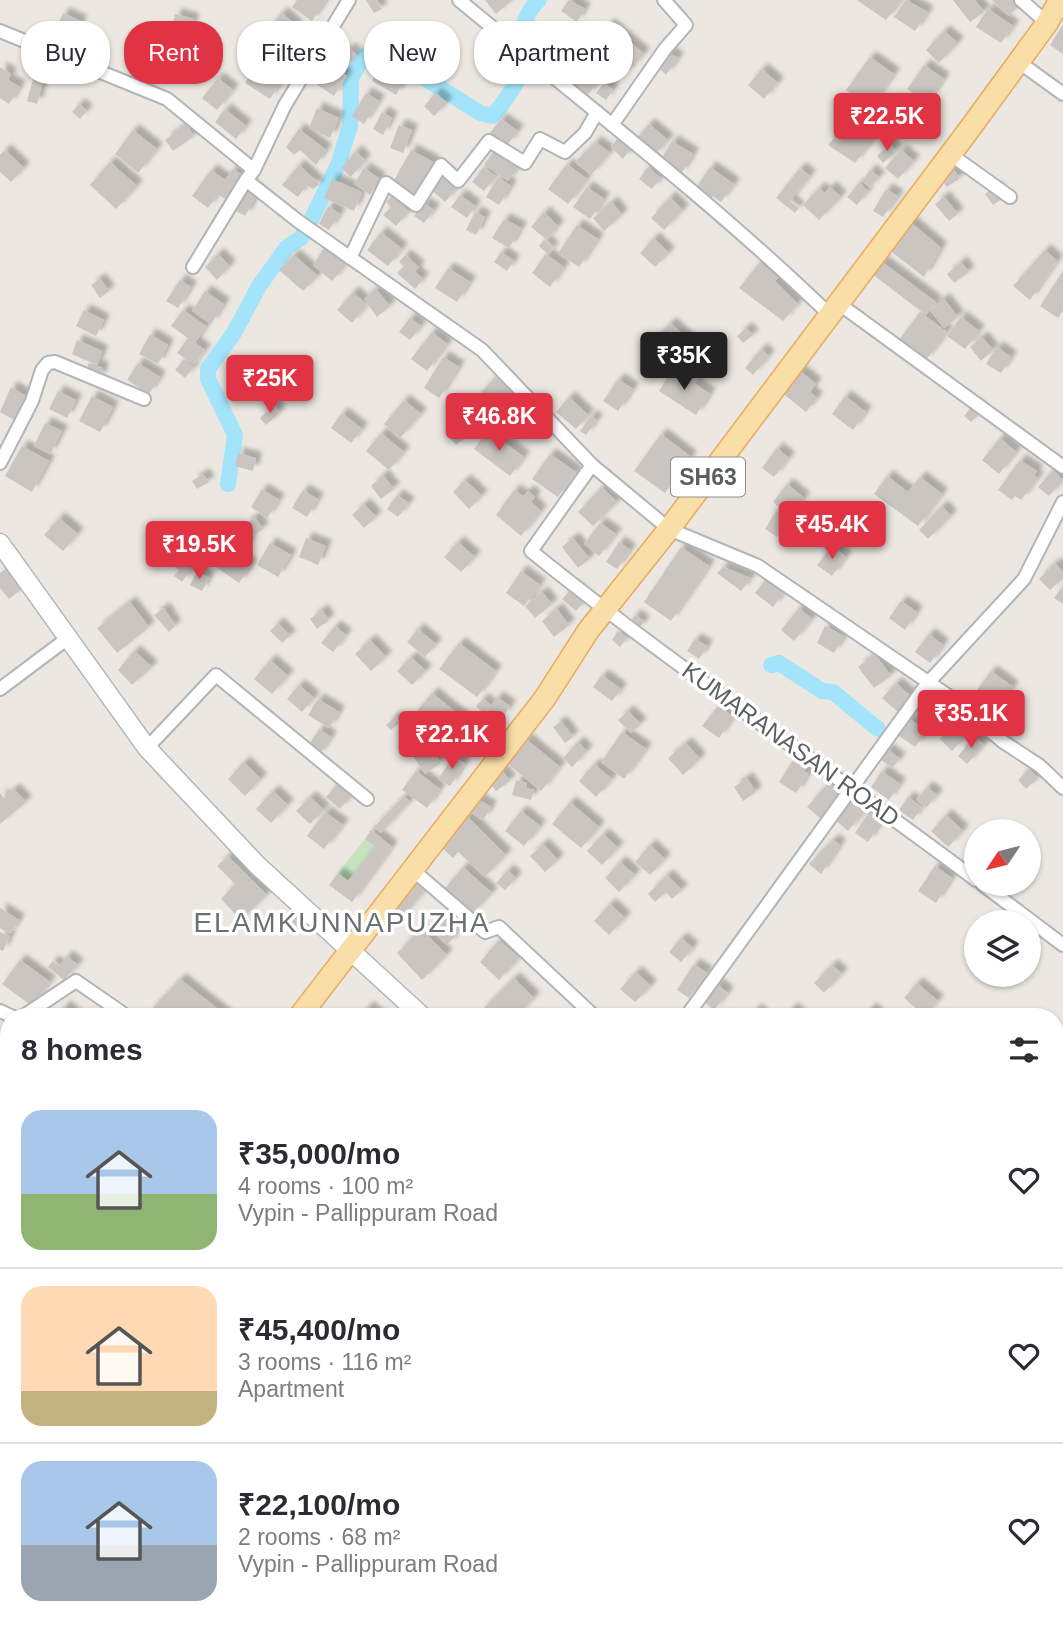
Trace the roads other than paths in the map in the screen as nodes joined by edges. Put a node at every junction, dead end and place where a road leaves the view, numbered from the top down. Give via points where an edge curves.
1 (349, 0) edge
2 (459, 0) edge
3 (664, 0) edge
4 (1021, 0) edge
5 (1060, 0) edge
6 (1047, 23) junction
7 (0, 31) edge
8 (1018, 62) junction
9 (1063, 94) edge
10 (597, 112) junction
11 (612, 125) junction
12 (950, 154) junction
13 (250, 175) junction
14 (1010, 197) dead end
15 (351, 258) junction
16 (192, 267) dead end
17 (834, 309) junction
18 (144, 399) dead end
19 (0, 463) edge
20 (592, 465) junction
21 (1063, 467) edge
22 (1063, 502) edge
23 (670, 529) junction
24 (0, 543) edge
25 (604, 611) junction
26 (68, 638) junction
27 (927, 684) junction
28 (0, 689) edge
29 (147, 748) junction
30 (854, 787) junction
31 (1063, 788) edge
32 (367, 799) dead end
33 (414, 871) junction
34 (964, 871) edge
35 (998, 896) edge
36 (1063, 945) edge
37 (351, 951) junction
38 (36, 1008) edge
39 (115, 1008) edge
40 (306, 1008) edge
41 (413, 1008) edge
42 (585, 1008) edge
43 (693, 1008) edge

1 - 13 street via 285,105
2 - 10 street
3 - 11 street via 685,25
4 - 6 street
5 - 6 main road, SH63
6 - 8 main road, SH63
7 - 13 street via 167,99
8 - 9 street
8 - 12 main road, SH63
10 - 11 street
10 - 15 street via 585,133 565,152 540,139 525,163 489,141 458,181 441,165 416,205 386,183
11 - 17 street
12 - 14 street
12 - 17 main road, SH63
13 - 15 street via 298,221
13 - 16 street
15 - 20 street via 482,350
17 - 21 street
17 - 23 main road, SH63
18 - 19 street via 48,363
20 - 23 street
20 - 25 street, KUMARANASAN ROAD via 531,551
22 - 27 street via 1024,579
23 - 25 main road, SH63
23 - 27 street via 758,566
24 - 26 main road
25 - 30 street, KUMARANASAN ROAD
25 - 33 main road, SH63 via 545,698
26 - 28 street
26 - 29 main road
27 - 30 street
27 - 31 street via 953,699
29 - 32 street via 216,675
29 - 37 main road via 257,865
30 - 34 street, KUMARANASAN ROAD
30 - 43 street
33 - 37 main road, SH63
33 - 42 street via 485,932 499,927
35 - 36 street
37 - 40 main road, SH63
37 - 41 main road
38 - 39 street via 76,981

